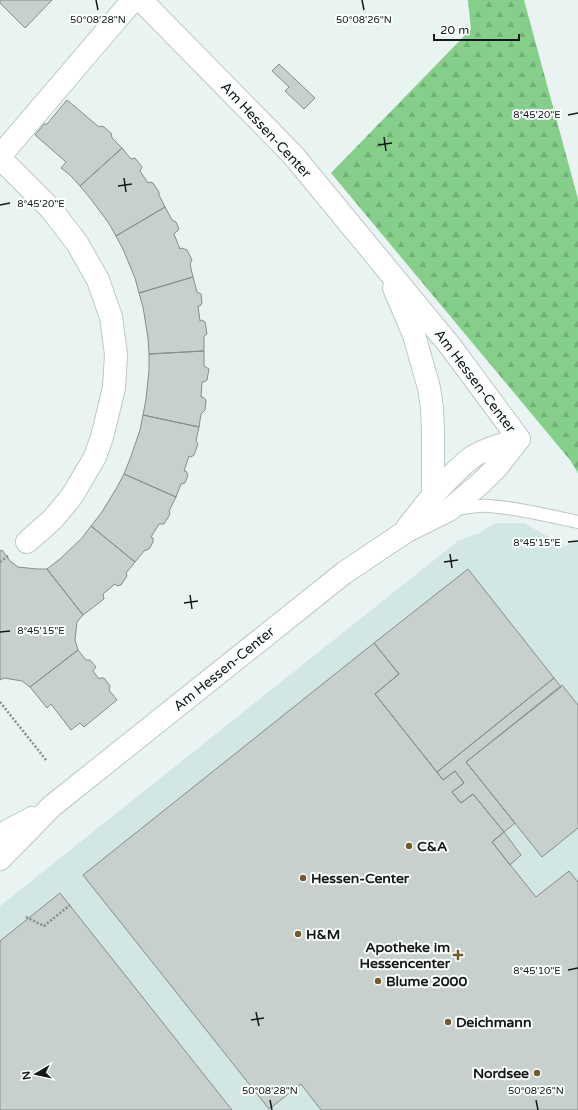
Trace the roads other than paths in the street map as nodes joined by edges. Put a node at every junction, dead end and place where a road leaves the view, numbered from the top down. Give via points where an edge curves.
1 (133, 0) edge
2 (141, 0) edge
3 (0, 157) edge
4 (386, 266) junction
5 (519, 439) junction
6 (433, 495) junction
7 (449, 510) junction
8 (578, 522) edge
9 (404, 532) junction
10 (27, 542) dead end
11 (48, 811) junction
12 (0, 835) edge
13 (0, 860) edge

1 - 3 street
2 - 4 street, Am Hessen-Center via 293,155
3 - 10 street via 50,208 76,243 98,280 111,317 116,354 114,388 95,457 72,496 53,519
4 - 5 street, Am Hessen-Center via 452,347
4 - 6 street, Am Hessen-Center via 414,335 429,388 433,432
5 - 6 street, Am Hessen-Center via 476,455
5 - 7 street, Am Hessen-Center via 497,467
6 - 9 street, Am Hessen-Center
7 - 8 lane via 488,506 526,510
7 - 9 street, Am Hessen-Center
9 - 11 street, Am Hessen-Center via 344,573
11 - 12 street, Am Hessen-Center
11 - 13 street, Am Hessen-Center

